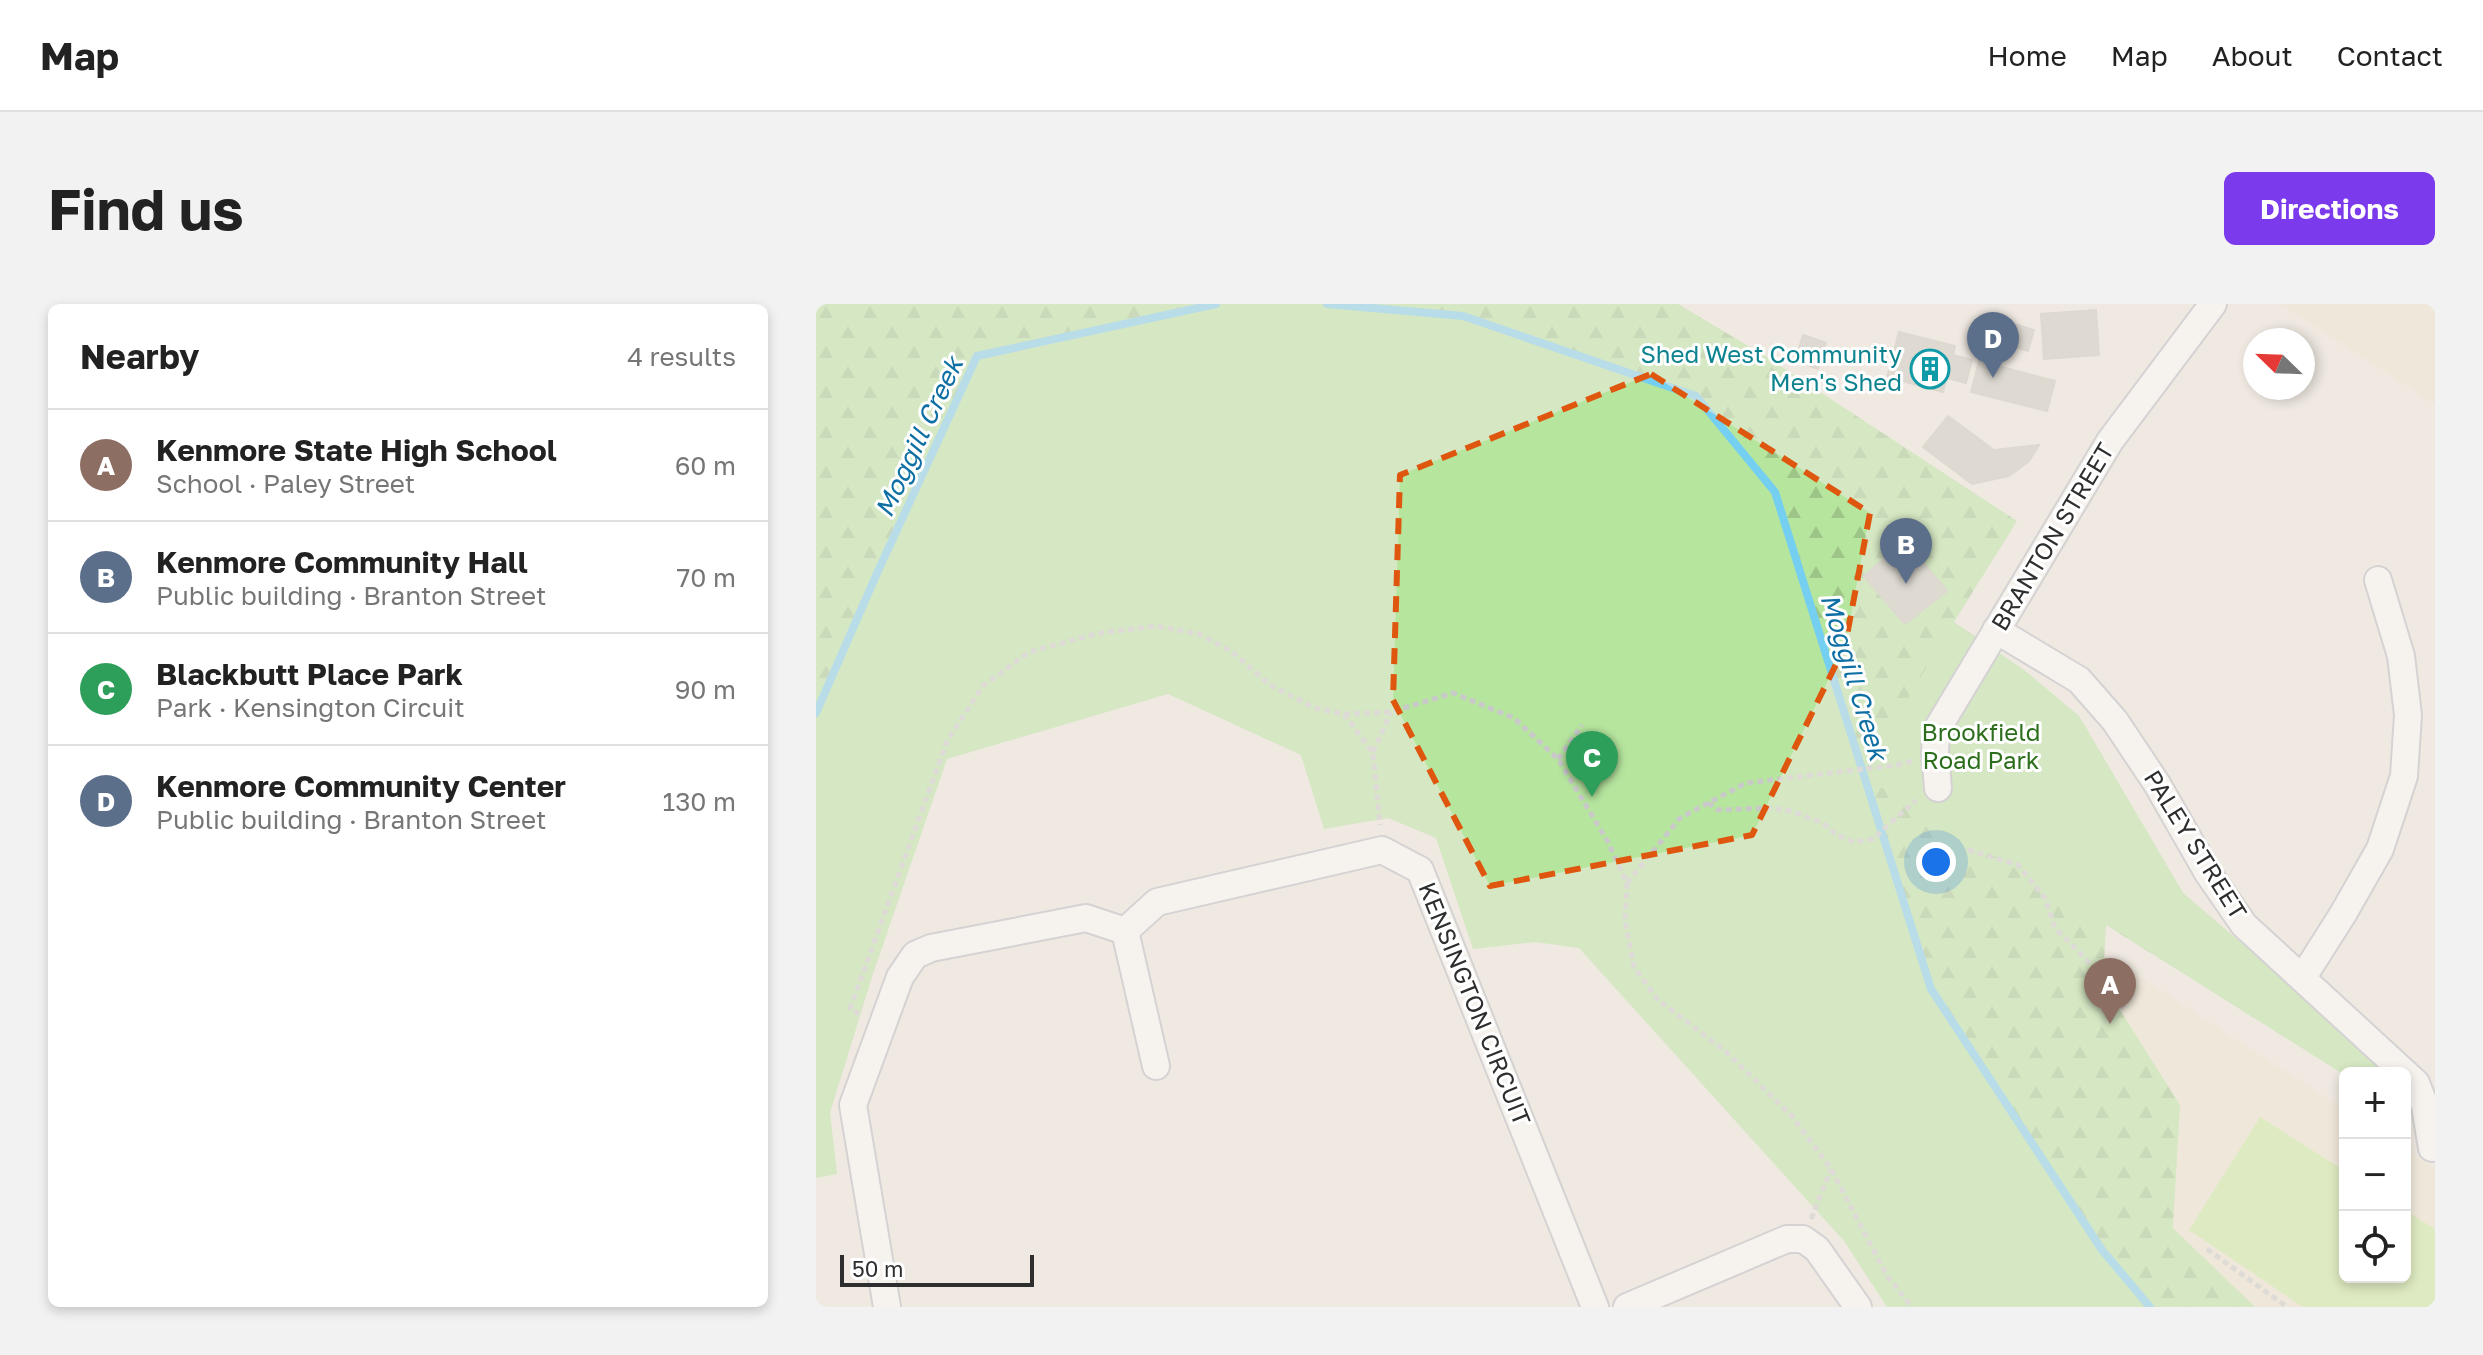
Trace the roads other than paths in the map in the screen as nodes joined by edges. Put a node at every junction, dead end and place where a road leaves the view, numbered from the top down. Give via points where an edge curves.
1 (2213, 304) edge
2 (2378, 580) dead end
3 (1996, 630) junction
4 (1938, 788) road end
5 (1125, 931) junction
6 (2303, 977) junction
7 (1156, 1066) dead end
8 (2432, 1148) dead end
9 (887, 1307) edge
10 (1595, 1307) edge
11 (1627, 1307) edge
12 (1858, 1307) edge

1 - 3 street, BRANTON STREET via 2110,441
2 - 6 street via 2401,656 2408,715 2404,776 2380,849
3 - 4 street, BRANTON STREET via 1936,731
3 - 6 street, PALEY STREET via 2079,680 2115,721 2244,925
5 - 7 street
5 - 9 street via 1086,918 931,948 915,955 900,977 853,1105
5 - 10 street, KENSINGTON CIRCUIT via 1157,902 1382,850 1420,870
6 - 8 street, PALEY STREET via 2416,1083
11 - 12 street via 1795,1239 1817,1249

